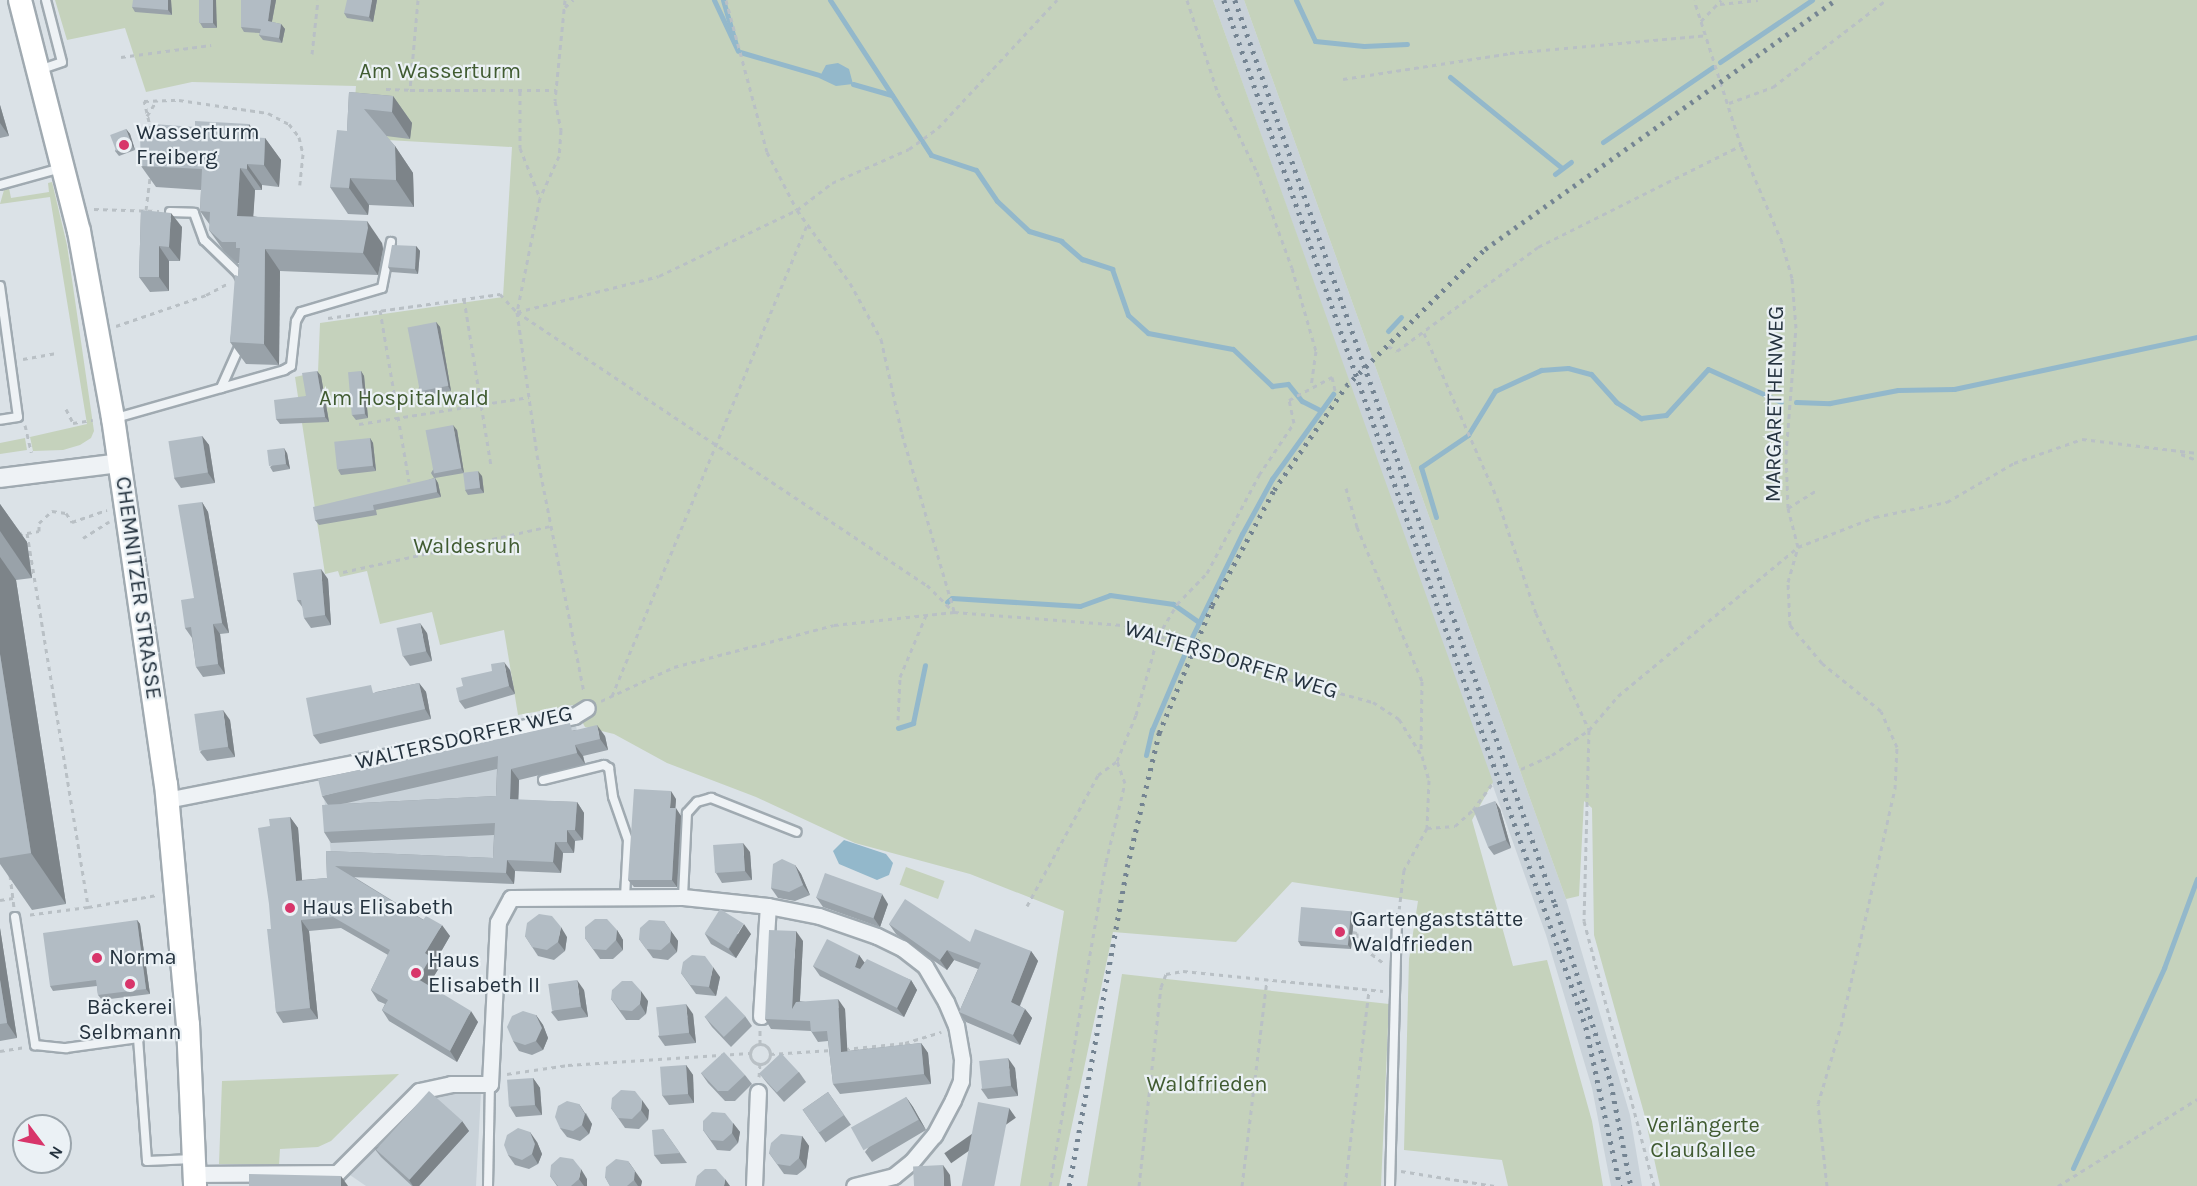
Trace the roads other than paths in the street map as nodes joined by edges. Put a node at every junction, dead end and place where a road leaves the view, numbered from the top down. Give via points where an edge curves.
1 (20, 0) edge
2 (46, 0) edge
3 (38, 70) junction
4 (63, 167) junction
5 (0, 185) edge
6 (170, 212) edge
7 (391, 242) dead end
8 (0, 286) edge
9 (245, 292) edge
10 (244, 335) edge
11 (221, 388) junction
12 (104, 419) junction
13 (0, 420) edge
14 (120, 463) junction
15 (0, 478) edge
16 (587, 708) road end
17 (543, 780) dead end
18 (167, 800) junction
19 (797, 832) dead end
20 (683, 897) junction
21 (625, 898) junction
22 (768, 906) junction
23 (15, 917) road end
24 (1397, 919) road end
25 (760, 1016) dead end
26 (490, 1080) junction
27 (758, 1092) dead end
28 (195, 1173) edge
29 (488, 1186) edge
30 (754, 1186) edge
31 (854, 1186) edge
32 (1390, 1186) edge

1 - 3 main road, CHEMNITZER STRASSE
2 - 3 lane via 62,62
3 - 4 main road, CHEMNITZER STRASSE
4 - 5 lane
4 - 12 main road, CHEMNITZER STRASSE via 74,211
6 - 9 lane via 194,213 204,240 238,273
7 - 11 lane via 382,288 301,312 296,321 291,366
8 - 13 lane via 18,417
10 - 11 lane
11 - 12 lane
12 - 14 main road, CHEMNITZER STRASSE
14 - 15 street
14 - 18 main road, CHEMNITZER STRASSE
16 - 18 street, WALTERSDORFER WEG via 574,716 464,741
17 - 21 lane via 604,765 609,768 613,797 628,840
18 - 28 main road, CHEMNITZER STRASSE via 177,892
19 - 20 lane via 711,798 697,802 687,813
20 - 21 street
20 - 22 street
21 - 26 street via 511,898 504,906 498,922
22 - 25 street
22 - 31 street via 819,916 903,948 925,966 956,1025 961,1081 934,1135 894,1176
23 - 28 lane via 34,1045 66,1048 138,1038 147,1161
24 - 32 lane
26 - 28 street via 419,1091 337,1173
26 - 29 lane
27 - 30 street

